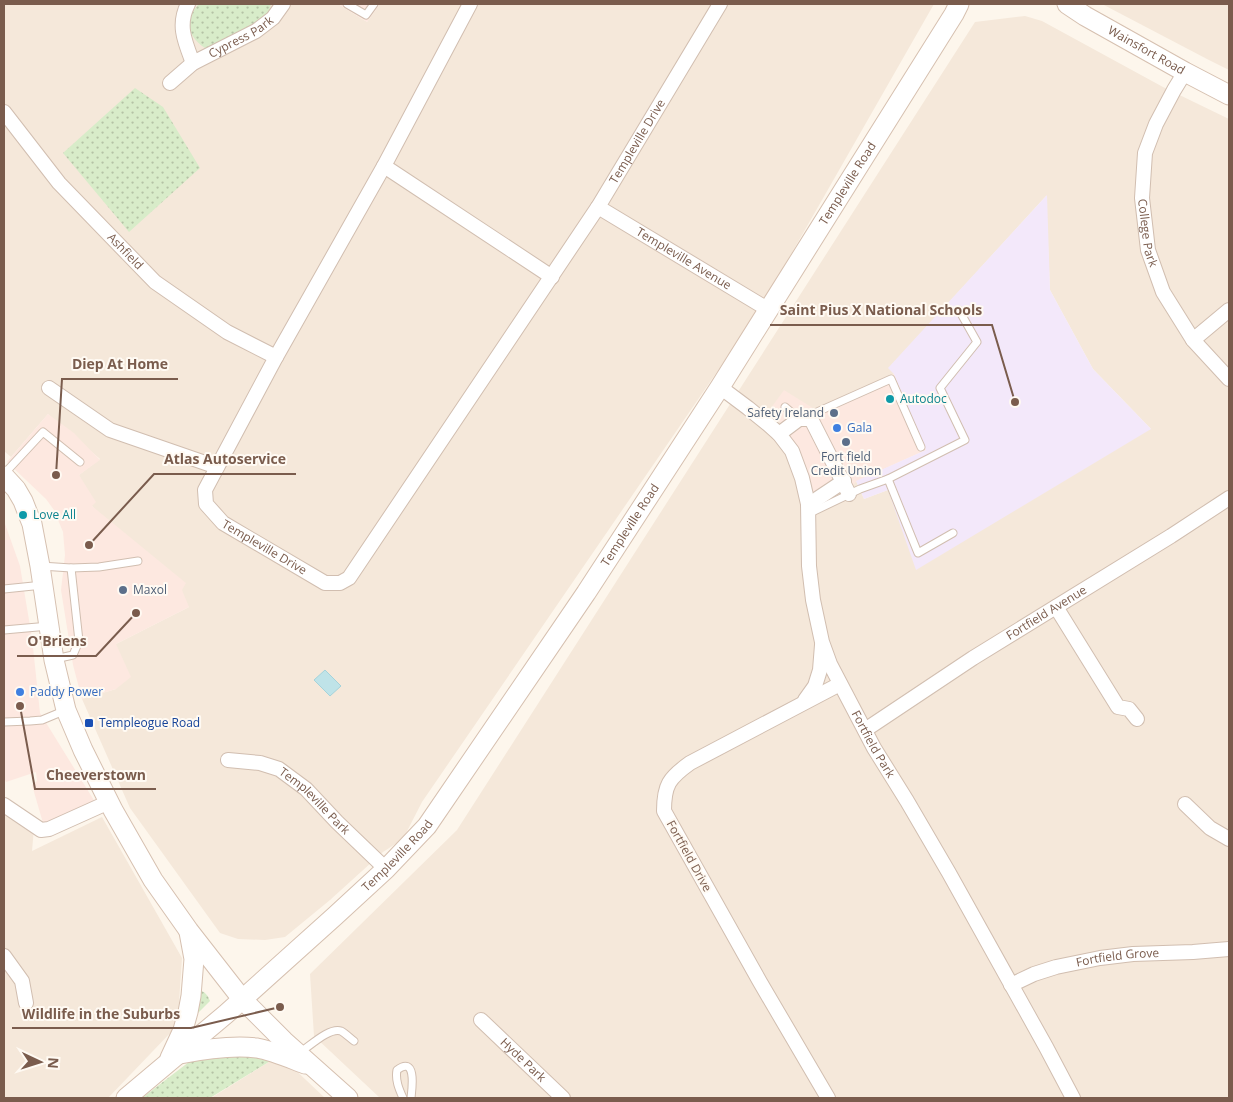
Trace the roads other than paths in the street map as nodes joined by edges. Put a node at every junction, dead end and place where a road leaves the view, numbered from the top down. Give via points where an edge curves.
1 (188, 4) edge
2 (283, 4) edge
3 (347, 4) edge
4 (374, 4) edge
5 (470, 4) edge
6 (720, 4) edge
7 (959, 4) edge
8 (1067, 4) edge
9 (193, 64) junction
10 (1185, 72) junction
11 (170, 83) dead end
12 (1229, 95) edge
13 (4, 112) edge
14 (384, 166) junction
15 (598, 207) junction
16 (552, 277) junction
17 (770, 310) junction
18 (959, 310) dead end
19 (1229, 310) edge
20 (1193, 340) junction
21 (276, 357) junction
22 (1229, 379) edge
23 (49, 388) dead end
24 (720, 388) junction
25 (785, 407) dead end
26 (805, 419) junction
27 (779, 434) junction
28 (921, 447) dead end
29 (80, 462) dead end
30 (217, 467) junction
31 (4, 475) edge
32 (888, 479) junction
33 (847, 488) junction
34 (1229, 498) edge
35 (808, 509) junction
36 (953, 533) dead end
37 (138, 562) dead end
38 (40, 566) junction
39 (71, 568) junction
40 (43, 585) junction
41 (4, 589) edge
42 (1056, 607) junction
43 (50, 626) junction
44 (4, 630) edge
45 (822, 642) junction
46 (54, 660) junction
47 (840, 684) junction
48 (804, 703) junction
49 (66, 710) junction
50 (1137, 719) dead end
51 (4, 722) edge
52 (865, 730) junction
53 (228, 760) dead end
54 (109, 802) junction
55 (1185, 804) dead end
56 (4, 805) edge
57 (1229, 839) edge
58 (386, 869) junction
59 (189, 931) junction
60 (1229, 949) edge
61 (4, 956) edge
62 (1011, 984) junction
63 (242, 999) junction
64 (26, 1003) dead end
65 (481, 1020) dead end
66 (354, 1040) dead end
67 (299, 1054) junction
68 (174, 1058) junction
69 (315, 1067) junction
70 (126, 1098) edge
71 (348, 1098) edge
72 (403, 1098) edge
73 (411, 1098) edge
74 (564, 1098) edge
75 (828, 1098) edge
76 (1073, 1098) edge

1 - 9 street, Cypress Park via 182,23
2 - 9 street, Cypress Park via 273,18 256,31
3 - 4 lane via 366,15
5 - 14 street, Templeville Drive
6 - 15 street, Templeville Drive
7 - 17 main road, Templeville Road
8 - 10 main road, Wainsfort Road
9 - 11 street, Cypress Park
10 - 12 main road, Wainsfort Road
10 - 20 street, College Park via 1156,124 1145,153 1142,198 1148,250 1163,292
13 - 21 street, Ashfield via 59,183 155,282 227,332
14 - 16 street
14 - 21 street, Templeville Drive
15 - 16 street, Templeville Drive
15 - 17 street, Templeville Avenue
16 - 30 street, Templeville Drive via 355,570 344,581 325,583 223,523 206,504 206,490
17 - 24 main road, Templeville Road
18 - 32 lane via 977,342 940,388 965,440
19 - 20 street
20 - 22 street, College Park
21 - 30 street, Templeville Drive
23 - 30 street via 110,430
24 - 27 street, Fortfield Park
24 - 58 main road, Templeville Road via 450,794 427,826
25 - 26 lane
26 - 27 street
26 - 28 lane via 890,379
26 - 33 street
27 - 35 street, Fortfield Park via 792,451
29 - 31 lane via 43,432
31 - 38 main road via 25,505
32 - 33 lane via 860,489
32 - 36 lane via 918,553
33 - 35 street via 818,499
34 - 42 street, Fortfield Avenue
35 - 45 street, Fortfield Park via 809,566
37 - 39 lane
38 - 39 lane
38 - 40 main road
39 - 46 lane via 79,641 73,655
40 - 41 lane
40 - 43 main road
42 - 50 street via 1118,707 1129,709
42 - 52 street, Fortfield Avenue
43 - 44 lane
43 - 46 main road
45 - 47 street, Fortfield Park
45 - 48 street via 820,670
46 - 49 main road
47 - 48 street, Fortfield Drive
47 - 52 street, Fortfield Park
48 - 75 street, Fortfield Drive via 678,772 664,795 664,811
49 - 51 lane via 42,720
49 - 54 main road
52 - 62 street, Fortfield Park
53 - 58 street, Templeville Park via 279,768 306,788
54 - 56 street via 49,830 41,830
54 - 59 main road via 153,880
55 - 57 street via 1210,828
58 - 63 main road, Templeville Road
59 - 63 main road
59 - 68 main road via 194,959 189,1004
60 - 62 street, Fortfield Grove via 1100,958 1056,967
61 - 64 street via 22,981
62 - 76 street, Fortfield Park
63 - 67 main road
63 - 68 main road, Templeville Road
65 - 74 street, Hyde Park
66 - 67 lane via 341,1031 333,1031
67 - 69 main road
68 - 69 main road via 204,1049 245,1047 272,1052
68 - 70 main road, Templeville Road
69 - 71 main road
72 - 73 lane via 396,1079 397,1070 402,1067 410,1069 413,1076

